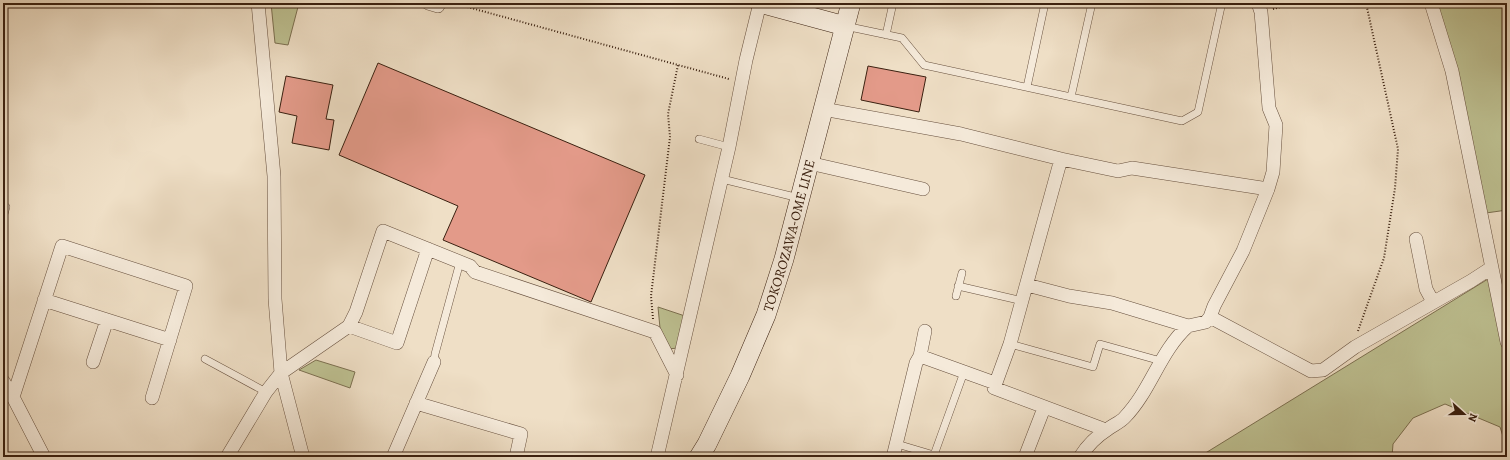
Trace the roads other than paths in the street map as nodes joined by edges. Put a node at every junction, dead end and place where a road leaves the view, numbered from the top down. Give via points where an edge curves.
1 (258, 3) edge
2 (760, 3) edge
3 (851, 3) edge
4 (893, 3) edge
5 (1045, 3) edge
6 (1092, 3) edge
7 (1218, 3) edge
8 (1431, 3) edge
9 (1260, 7) edge
10 (845, 26) junction
11 (886, 35) junction
12 (1027, 87) junction
13 (1071, 97) junction
14 (823, 109) junction
15 (699, 140) dead end
16 (729, 146) junction
17 (1061, 159) junction
18 (809, 163) junction
19 (722, 179) junction
20 (923, 189) dead end
21 (1268, 190) junction
22 (801, 198) junction
23 (6, 207) dead end
24 (3, 218) edge
25 (1416, 239) dead end
26 (428, 249) junction
27 (460, 262) junction
28 (1491, 268) junction
29 (962, 273) dead end
30 (1027, 285) junction
31 (958, 286) junction
32 (956, 296) dead end
33 (44, 300) junction
34 (1023, 301) junction
35 (1433, 302) junction
36 (1210, 317) junction
37 (107, 320) junction
38 (349, 326) junction
39 (1188, 326) junction
40 (925, 331) dead end
41 (170, 340) junction
42 (1507, 342) edge
43 (1010, 344) junction
44 (920, 356) junction
45 (205, 359) dead end
46 (1161, 361) junction
47 (93, 362) dead end
48 (434, 362) joint
49 (964, 372) junction
50 (280, 373) junction
51 (677, 375) junction
52 (3, 381) edge
53 (995, 383) junction
54 (266, 392) junction
55 (13, 397) junction
56 (152, 398) dead end
57 (416, 403) junction
58 (1044, 408) junction
59 (1106, 430) junction
60 (897, 444) junction
61 (707, 453) edge
62 (44, 457) edge
63 (227, 457) edge
64 (303, 457) edge
65 (393, 457) edge
66 (516, 457) edge
67 (657, 457) edge
68 (893, 457) edge
69 (1025, 457) edge
70 (1080, 457) edge

1 - 50 street via 274,176 274,299
2 - 10 main road
2 - 16 street
3 - 10 main road, TOKOROZAWA-OME LINE
4 - 11 lane
5 - 12 lane
6 - 13 lane
7 - 13 lane via 1221,7 1198,112 1182,121
8 - 28 street via 1452,71
9 - 21 street via 1269,108 1276,125 1273,172
10 - 11 lane
10 - 14 main road, TOKOROZAWA-OME LINE
11 - 12 lane via 902,38 924,65
12 - 13 lane
14 - 17 street via 961,134
14 - 18 main road, TOKOROZAWA-OME LINE
15 - 16 lane
16 - 19 street
17 - 21 street via 1118,171 1132,168
17 - 30 street
18 - 20 street
18 - 22 main road, TOKOROZAWA-OME LINE
19 - 22 lane
19 - 51 street
21 - 36 street via 1243,251
22 - 61 main road, TOKOROZAWA-OME LINE via 766,315
23 - 24 lane
25 - 35 street via 1426,289
26 - 27 street
26 - 38 street via 383,231
26 - 38 street via 397,343
27 - 48 lane
27 - 51 street via 470,266 475,272 655,332
28 - 35 street
28 - 42 street
29 - 31 lane
30 - 34 street
30 - 39 street via 1069,296 1112,303
31 - 32 lane
31 - 34 lane
33 - 37 street
33 - 41 street via 62,246 186,286
33 - 55 street
34 - 43 street
35 - 36 street via 1355,347 1323,370 1312,371
36 - 39 street via 1206,322
37 - 41 street
37 - 47 street
38 - 50 street
39 - 46 street via 1180,333
40 - 44 street
41 - 56 street
43 - 46 lane via 1093,367 1100,344
43 - 53 street
44 - 49 street
44 - 60 street via 916,363
45 - 54 lane
46 - 59 street via 1125,417
48 - 57 street
49 - 53 street
49 - 60 lane via 934,455
50 - 54 street
50 - 64 street
51 - 67 street
52 - 55 street
53 - 58 street via 994,388
54 - 63 street
55 - 62 street
57 - 65 street
57 - 66 street via 521,434
58 - 59 street
58 - 69 street
59 - 70 street via 1086,447
60 - 68 street

